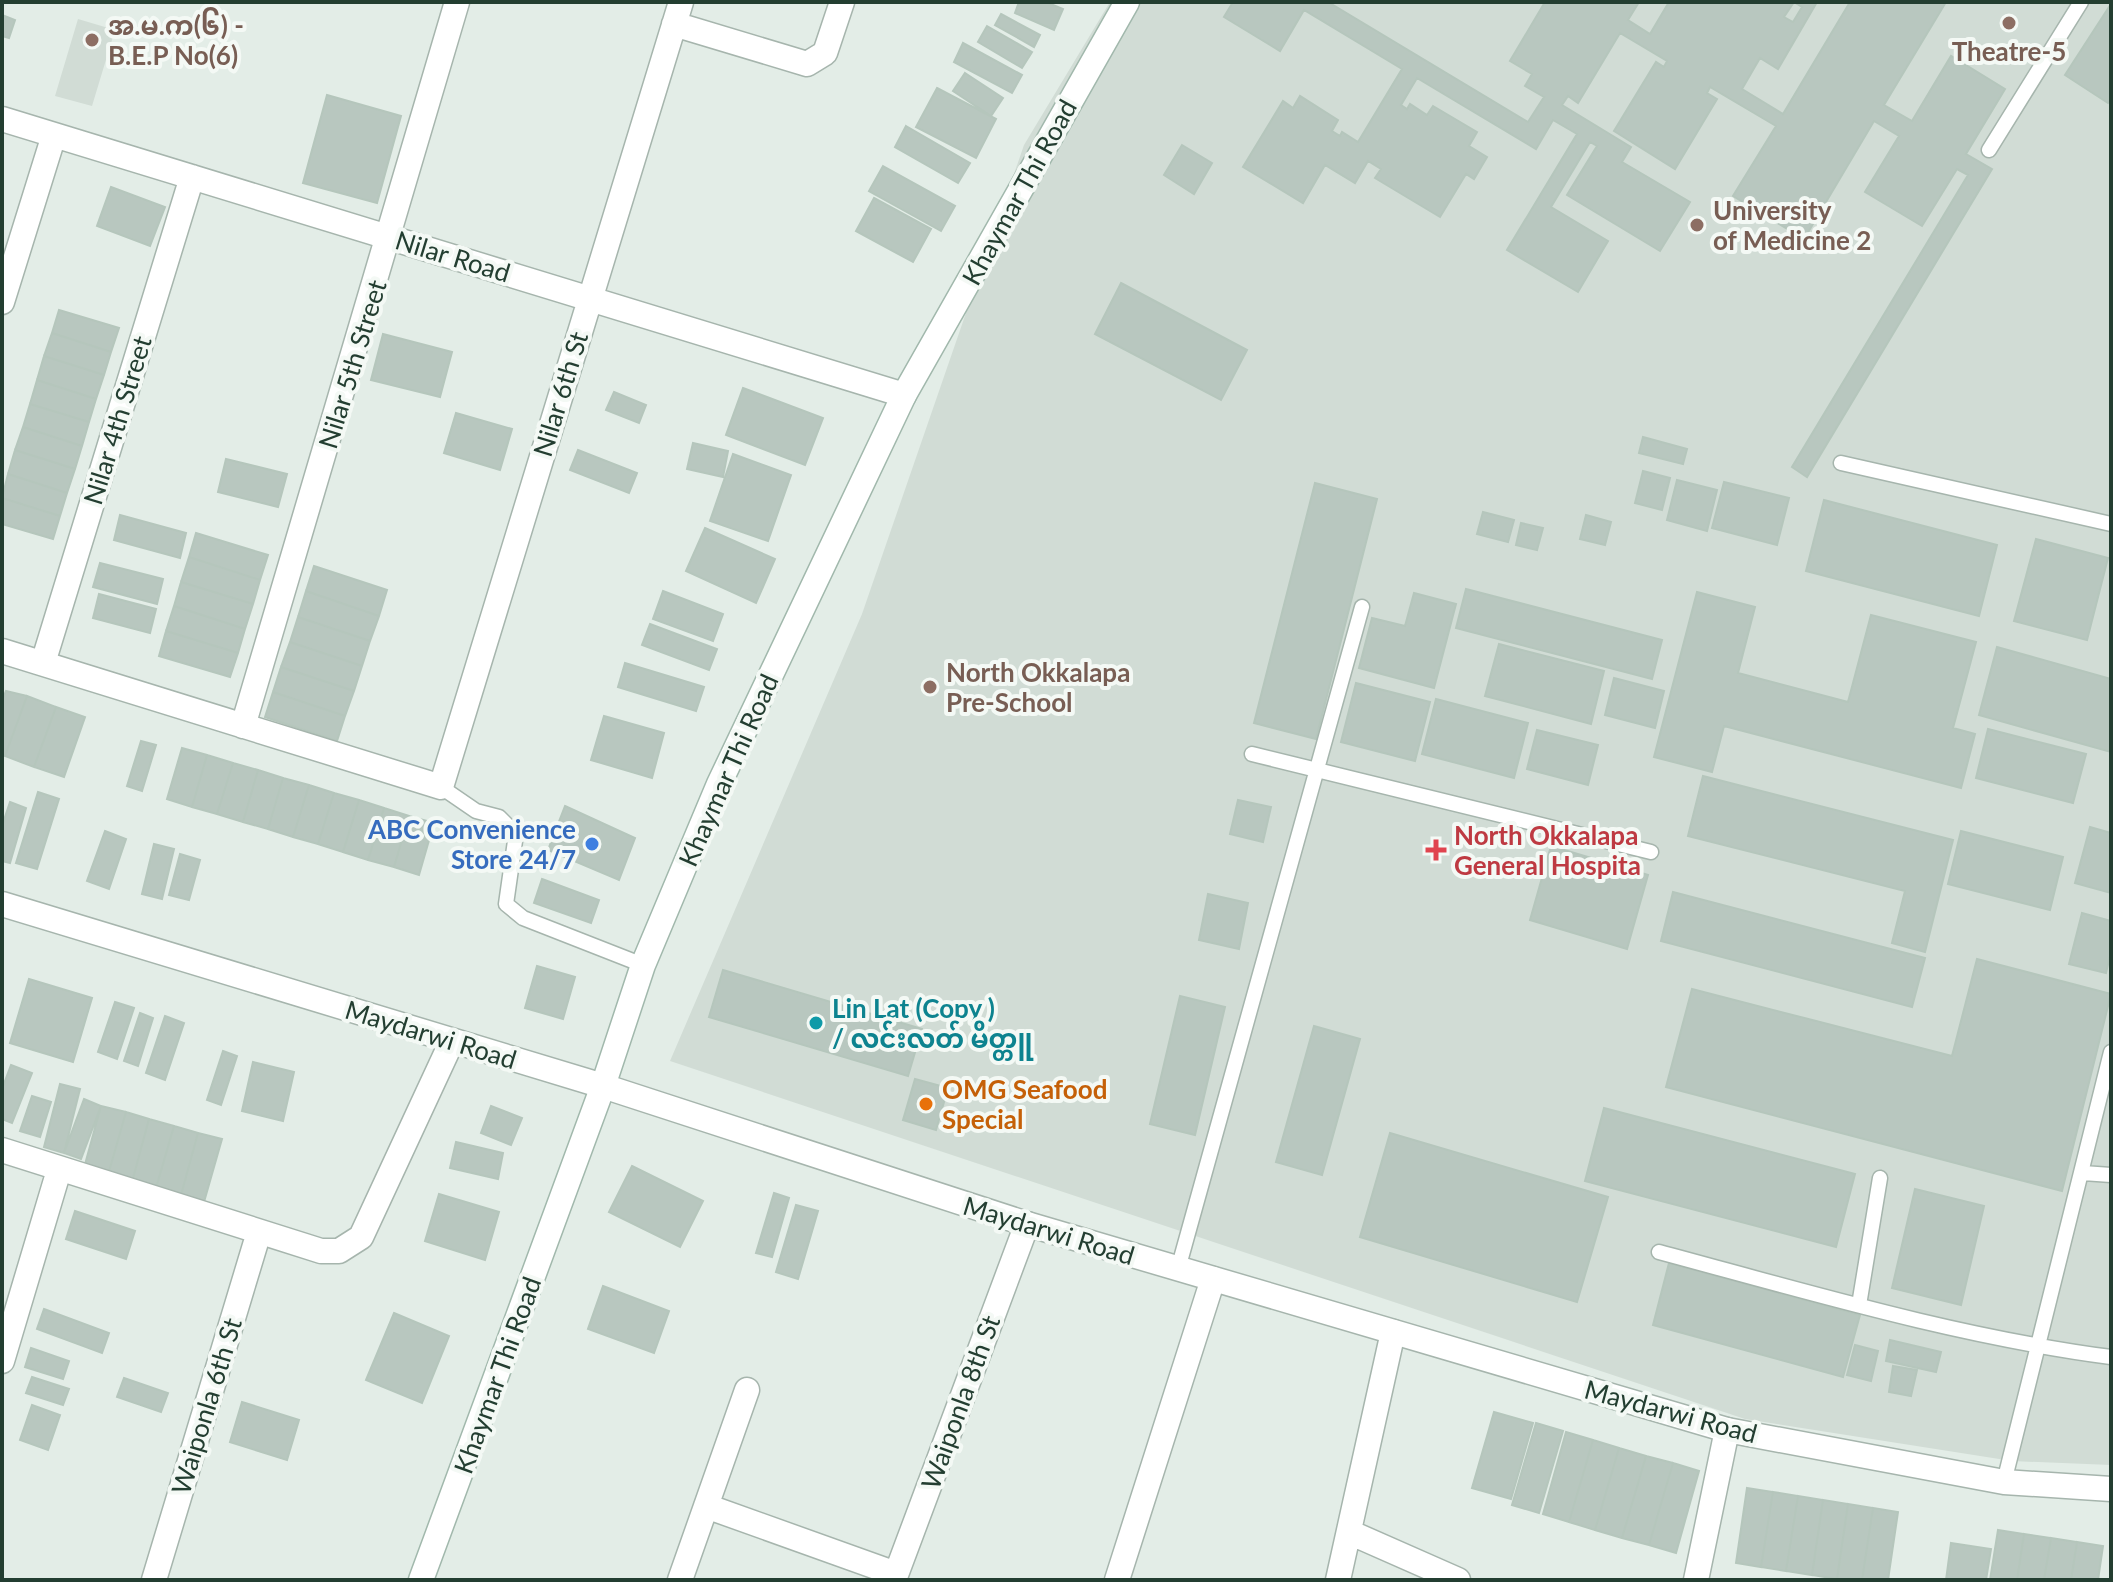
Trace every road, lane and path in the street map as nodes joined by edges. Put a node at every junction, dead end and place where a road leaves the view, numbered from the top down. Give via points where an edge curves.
1 (457, 2) edge
2 (842, 2) edge
3 (1127, 2) edge
4 (2076, 4) edge
5 (678, 13) edge
6 (2, 119) edge
7 (54, 135) junction
8 (1989, 150) dead end
9 (192, 177) junction
10 (390, 237) junction
11 (589, 297) junction
12 (2, 302) edge
13 (904, 395) junction
14 (1841, 463) dead end
15 (2111, 524) edge
16 (1362, 607) dead end
17 (2, 651) edge
18 (43, 663) junction
19 (243, 726) junction
20 (1252, 754) dead end
21 (1314, 769) junction
22 (441, 787) junction
23 (1651, 852) dead end
24 (2, 904) edge
25 (643, 965) junction
26 (452, 1041) junction
27 (2111, 1052) edge
28 (603, 1086) junction
29 (2, 1150) edge
30 (59, 1170) junction
31 (2083, 1173) junction
32 (2111, 1175) edge
33 (1880, 1178) dead end
34 (1027, 1224) junction
35 (259, 1232) junction
36 (1659, 1252) dead end
37 (1178, 1269) junction
38 (1213, 1279) junction
39 (1859, 1305) junction
40 (1393, 1332) junction
41 (2038, 1347) junction
42 (2111, 1357) edge
43 (2, 1361) edge
44 (747, 1390) dead end
45 (1727, 1430) junction
46 (2004, 1482) junction
47 (2111, 1489) edge
48 (706, 1506) junction
49 (1349, 1532) junction
50 (895, 1577) edge
51 (154, 1580) edge
52 (421, 1580) edge
53 (680, 1580) edge
54 (1117, 1580) edge
55 (1338, 1580) edge
56 (1458, 1580) edge
57 (1696, 1580) edge

1 - 10 street, Nilar 5th Street
2 - 5 street via 825,53 807,64
3 - 13 street, Khaymar Thi Road
4 - 8 lane
5 - 11 street, Nilar 6th St
6 - 7 street, Nilar Road
7 - 9 street, Nilar Road
7 - 12 street
9 - 10 street, Nilar Road
9 - 18 street, Nilar 4th Street
10 - 11 street, Nilar Road
10 - 19 street, Nilar 5th Street
11 - 13 street, Nilar Road
11 - 22 street, Nilar 6th St
13 - 25 street, Khaymar Thi Road via 719,784
14 - 15 lane
16 - 21 lane
17 - 18 street
18 - 19 street
19 - 22 street
20 - 21 lane
21 - 23 lane
21 - 37 lane
22 - 25 lane via 476,811 499,817 516,834 506,904 523,918
24 - 26 street, Maydarwi Road
25 - 28 street, Khaymar Thi Road
26 - 28 street, Maydarwi Road
26 - 35 street via 361,1237 339,1251 321,1251
27 - 31 lane
28 - 34 street, Maydarwi Road
28 - 52 street, Khaymar Thi Road
29 - 30 street
30 - 35 street
30 - 43 street
31 - 32 lane
31 - 41 lane
33 - 39 lane
34 - 37 street, Maydarwi Road
34 - 50 street, Waiponla 8th St
35 - 51 street, Waiponla 6th St
36 - 39 lane
37 - 38 street, Maydarwi Road
38 - 40 street, Maydarwi Road
38 - 54 street
39 - 41 lane
40 - 45 street, Maydarwi Road
40 - 49 street
41 - 42 lane
41 - 46 lane
44 - 48 street
45 - 46 street, Maydarwi Road
45 - 57 street
46 - 47 street, Maydarwi Road
48 - 50 street
48 - 53 street
49 - 55 street
49 - 56 street

